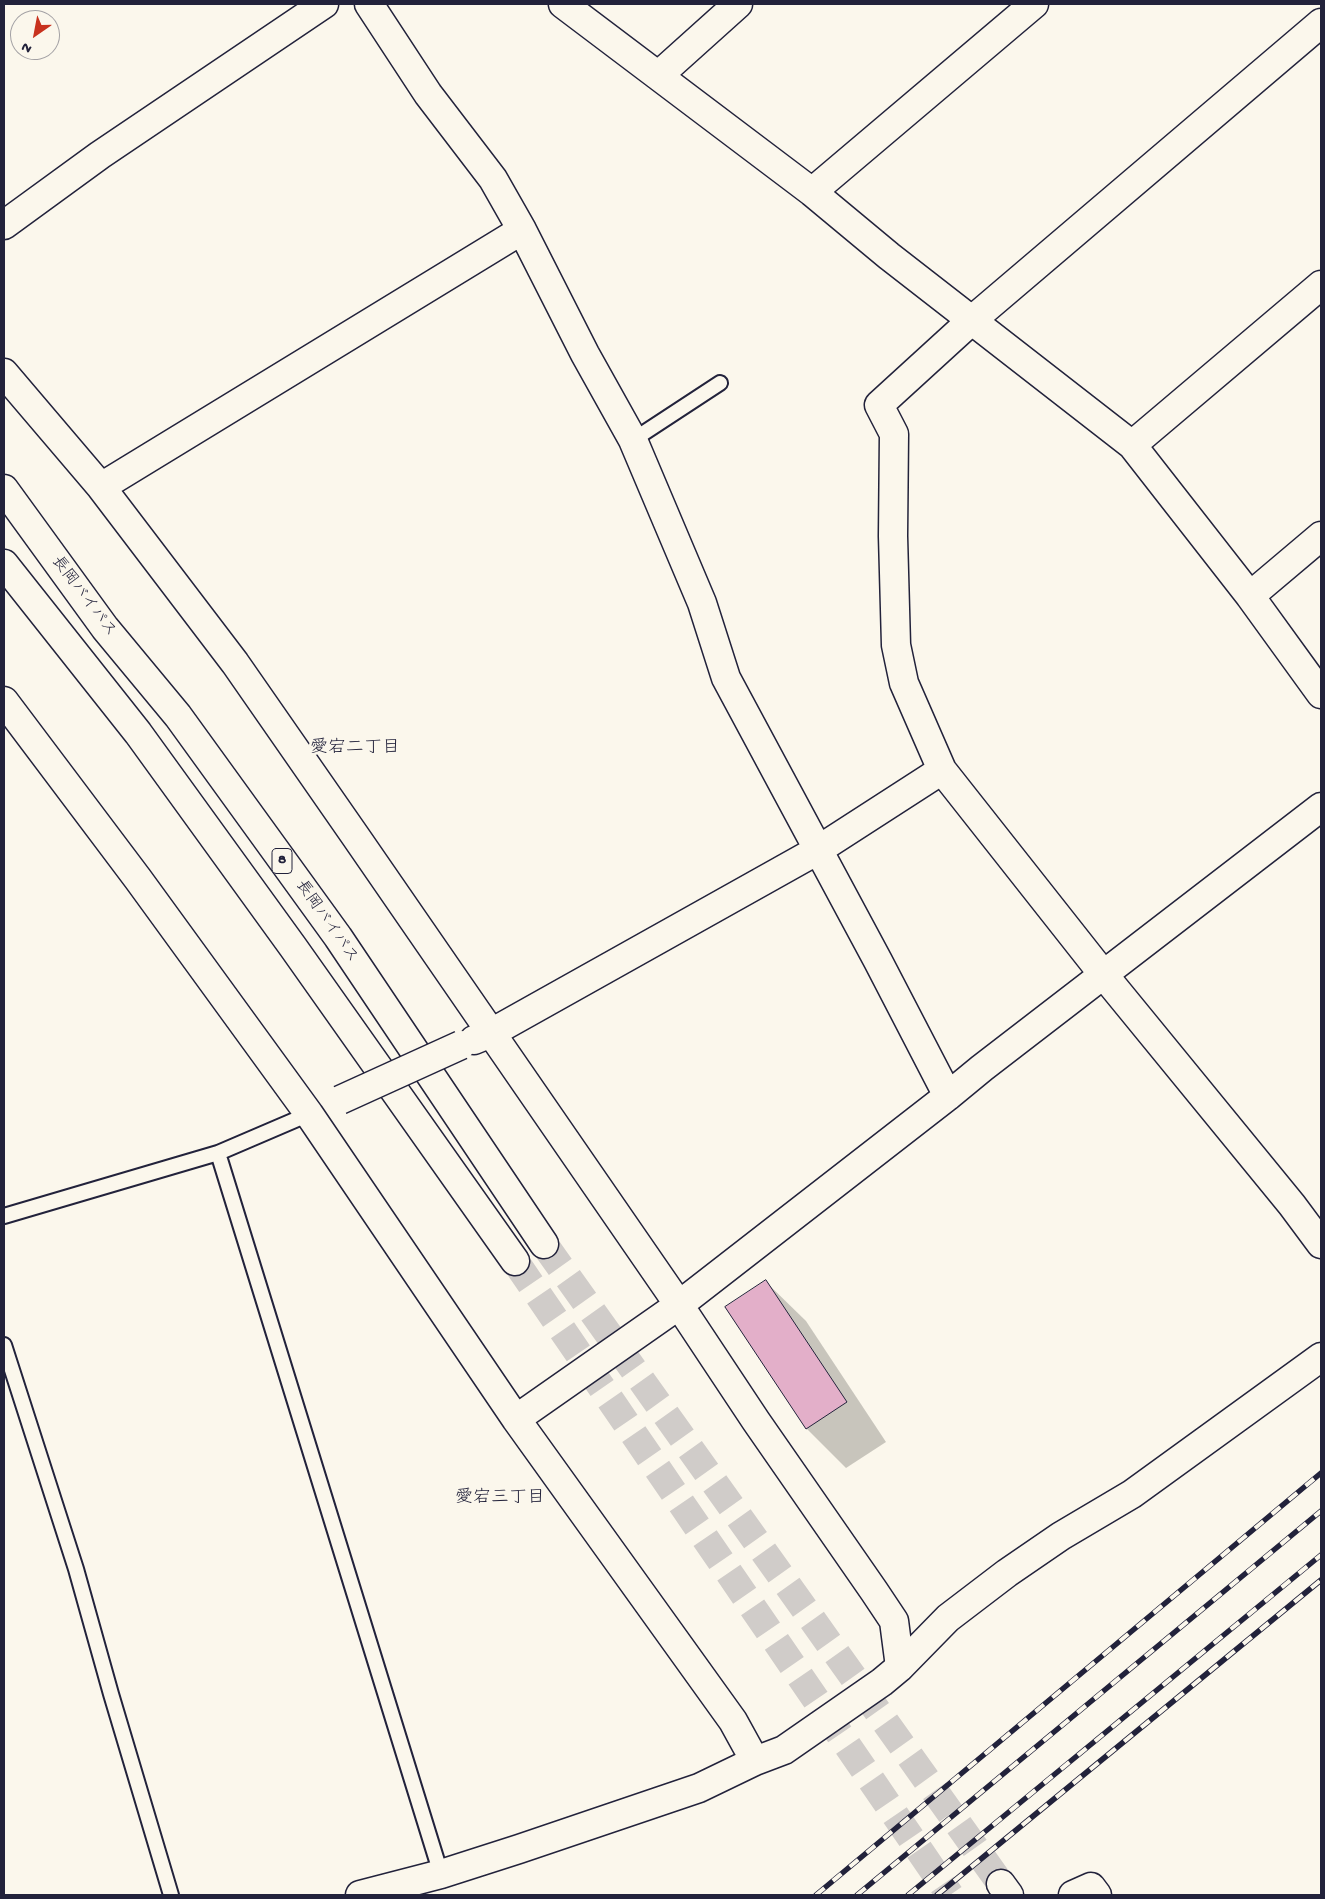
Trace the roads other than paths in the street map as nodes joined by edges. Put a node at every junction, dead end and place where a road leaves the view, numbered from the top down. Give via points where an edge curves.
1 (324, 4) edge
2 (369, 4) edge
3 (563, 4) edge
4 (738, 4) edge
5 (1034, 4) edge
6 (1321, 23) edge
7 (659, 75) junction
8 (812, 192) junction
9 (4, 225) edge
10 (522, 230) junction
11 (1321, 285) edge
12 (971, 321) junction
13 (4, 373) edge
14 (720, 383) dead end
15 (633, 440) junction
16 (1132, 445) junction
17 (101, 488) junction
18 (4, 489) edge
19 (1321, 536) edge
20 (4, 564) edge
21 (1250, 596) junction
22 (1321, 694) edge
23 (4, 701) edge
24 (942, 770) junction
25 (1321, 807) edge
26 (818, 850) junction
27 (1103, 974) junction
28 (491, 1033) junction
29 (948, 1096) junction
30 (309, 1114) junction
31 (218, 1153) junction
32 (4, 1216) edge
33 (544, 1244) tunnel mouth
34 (1321, 1244) edge
35 (515, 1261) tunnel mouth
36 (679, 1305) junction
37 (4, 1345) edge
38 (1321, 1357) edge
39 (516, 1419) junction
40 (900, 1667) junction
41 (755, 1761) junction
42 (441, 1874) junction
43 (171, 1895) edge
44 (360, 1895) edge
45 (1073, 1895) edge
46 (1097, 1895) edge

1 - 9 main road via 100,155
2 - 10 main road via 428,94 493,179
3 - 7 main road
4 - 7 main road
5 - 8 main road
6 - 12 main road
7 - 8 main road
8 - 12 main road
10 - 15 main road
10 - 17 main road
11 - 16 main road
12 - 16 main road
12 - 24 main road via 879,405 894,434 896,645 904,683
13 - 17 main road
14 - 15 lane
15 - 26 main road via 702,603 726,678
16 - 21 main road
17 - 28 main road via 235,663
18 - 33 main road, 長岡バイパス / 8 via 105,628 178,716 338,937
19 - 21 main road
20 - 35 main road via 143,741
21 - 22 main road
23 - 30 main road
24 - 26 main road
24 - 27 main road
25 - 27 main road
26 - 28 main road
26 - 29 main road
27 - 29 main road
27 - 34 main road
28 - 30 main road, bridge
28 - 36 main road
29 - 36 main road
30 - 31 lane
30 - 39 main road
31 - 32 lane
31 - 42 lane
36 - 39 main road
36 - 40 main road via 894,1621
37 - 43 lane via 76,1569
38 - 40 main road via 1132,1494 1007,1573 948,1618
39 - 41 main road via 733,1721
40 - 41 main road via 784,1750
41 - 42 main road via 699,1788
42 - 44 main road
45 - 46 main road via 1091,1887

